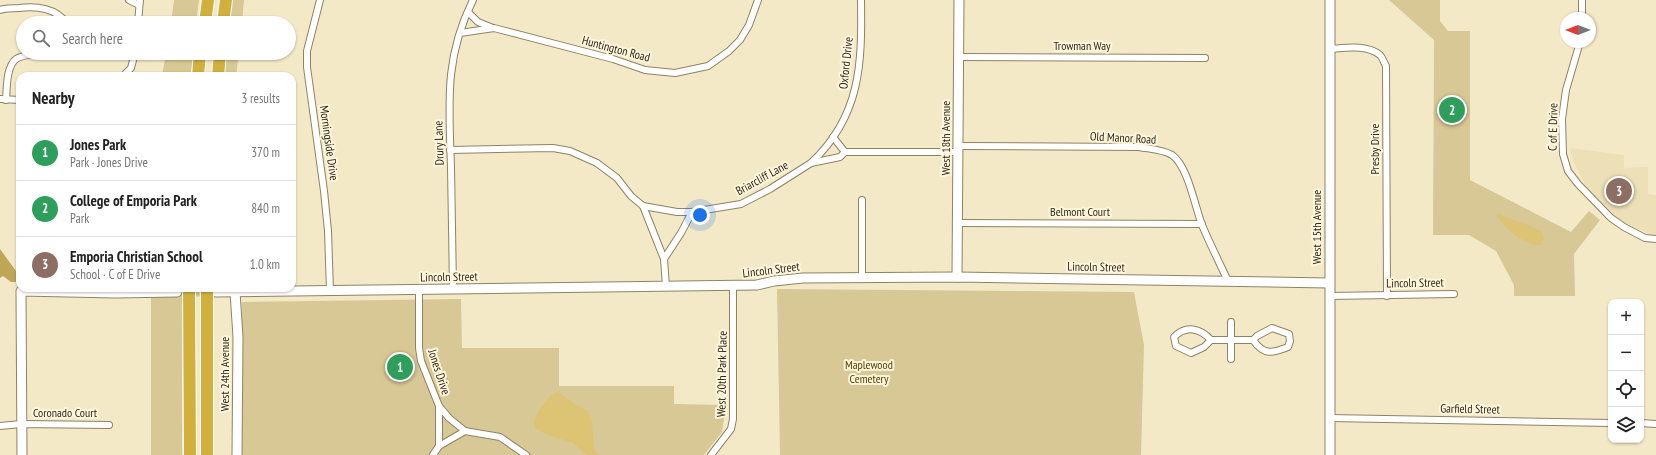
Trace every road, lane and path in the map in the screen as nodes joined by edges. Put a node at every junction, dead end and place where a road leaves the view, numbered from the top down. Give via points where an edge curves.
1 (129, 0) edge
2 (208, 0) edge
3 (226, 0) edge
4 (320, 0) edge
5 (473, 0) edge
6 (758, 0) edge
7 (860, 0) edge
8 (959, 0) edge
9 (1330, 0) edge
10 (1582, 0) edge
11 (139, 2) edge
12 (0, 10) edge
13 (468, 12) junction
14 (1582, 12) edge
15 (62, 16) edge
16 (138, 16) edge
17 (206, 16) edge
18 (224, 16) edge
19 (494, 28) junction
20 (460, 34) junction
21 (1578, 48) edge
22 (1330, 49) junction
23 (959, 57) junction
24 (1204, 58) dead end
25 (16, 60) edge
26 (133, 60) edge
27 (199, 60) edge
28 (219, 60) edge
29 (126, 72) edge
30 (198, 72) edge
31 (218, 72) edge
32 (3, 99) edge
33 (16, 100) edge
34 (833, 137) junction
35 (958, 149) junction
36 (450, 150) junction
37 (845, 152) junction
38 (811, 163) junction
39 (862, 200) dead end
40 (642, 206) junction
41 (692, 212) junction
42 (958, 223) junction
43 (1202, 224) junction
44 (1656, 239) edge
45 (664, 259) junction
46 (957, 277) junction
47 (862, 278) junction
48 (1228, 281) junction
49 (1329, 283) junction
50 (733, 286) junction
51 (666, 287) junction
52 (453, 288) junction
53 (419, 289) junction
54 (330, 290) junction
55 (296, 291) edge
56 (21, 292) edge
57 (183, 292) edge
58 (211, 292) edge
59 (235, 292) edge
60 (1454, 294) dead end
61 (1329, 296) junction
62 (1387, 296) junction
63 (1231, 322) dead end
64 (1211, 340) junction
65 (1231, 340) junction
66 (1253, 340) junction
67 (1231, 359) dead end
68 (439, 406) junction
69 (1329, 418) junction
70 (1608, 423) edge
71 (1644, 423) edge
72 (21, 424) junction
73 (1656, 424) edge
74 (109, 425) dead end
75 (0, 426) edge
76 (465, 431) junction
77 (439, 446) junction
78 (22, 455) edge
79 (190, 455) edge
80 (207, 455) edge
81 (236, 455) edge
82 (433, 455) edge
83 (526, 455) edge
84 (711, 455) edge
85 (1330, 455) edge

1 - 11 street
2 - 17 highway
3 - 18 highway
4 - 54 street, Morningside Drive via 307,51 307,67 324,191
5 - 13 street, Drury Lane
6 - 19 street, Huntington Road via 749,25 740,40 729,51 708,66 675,73 644,70 613,59
7 - 34 street, Oxford Drive via 856,91 848,113
8 - 23 street, West 18th Avenue
9 - 22 street, West 15th Avenue
10 - 14 street
11 - 16 street
12 - 15 street via 32,7 50,10
13 - 19 street via 478,22
13 - 20 street, Drury Lane
19 - 20 street, Huntington Road
20 - 36 street, Drury Lane via 452,65 449,100
21 - 44 street, C of E Drive via 1566,90 1562,119 1563,154 1568,171 1612,218 1645,238
22 - 49 street, West 15th Avenue
22 - 62 street, Presby Drive via 1373,50 1381,56 1386,66
23 - 24 street, Trowman Way
23 - 35 street, West 18th Avenue
25 - 32 street via 10,72
26 - 29 street
27 - 30 highway
28 - 31 highway
32 - 33 street
34 - 37 street
34 - 38 street, Oxford Drive
35 - 37 street, Briarcliff Lane
35 - 42 street, West 18th Avenue
35 - 43 street, Old Manor Road via 1139,147 1161,151 1172,155 1179,163 1188,181
36 - 40 street via 570,150 597,163 617,178
36 - 52 street, Drury Lane
37 - 38 street, Briarcliff Lane via 840,157
38 - 41 street, Briarcliff Lane via 741,204
39 - 47 street
40 - 41 street, Briarcliff Lane
40 - 45 street
41 - 45 street
42 - 43 street, Belmont Court
42 - 46 street, West 18th Avenue
43 - 48 street, Old Manor Road
45 - 51 street
46 - 47 street, Lincoln Street
46 - 48 street, Lincoln Street
47 - 50 street, Lincoln Street via 803,278
48 - 49 street, Lincoln Street
49 - 61 street, West 15th Avenue
50 - 51 street, Lincoln Street
50 - 84 street, West 20th Park Place via 733,419 731,429
51 - 52 street, Lincoln Street
52 - 53 street, Lincoln Street
53 - 54 street, Lincoln Street
53 - 68 street, Jones Drive via 421,361
54 - 55 street, Lincoln Street
56 - 72 street
57 - 79 highway
58 - 80 highway
59 - 81 street, West 24th Avenue via 238,337
60 - 62 street, Lincoln Street
61 - 62 street, Lincoln Street
61 - 69 street, West 15th Avenue
63 - 65 street
64 - 64 street via 1203,333 1190,329 1174,338 1176,346 1191,353 1204,347
64 - 65 street
65 - 66 street
65 - 67 street
66 - 66 street via 1273,353 1288,347 1290,341 1289,334 1272,328
68 - 76 street, Jones Drive
68 - 77 street
69 - 70 street, Garfield Street
69 - 85 street, West 15th Avenue
71 - 73 street
72 - 74 street, Coronado Court
72 - 75 street, Coronado Court
72 - 78 street
76 - 77 street
76 - 83 street, Jones Drive via 500,437
77 - 82 street

